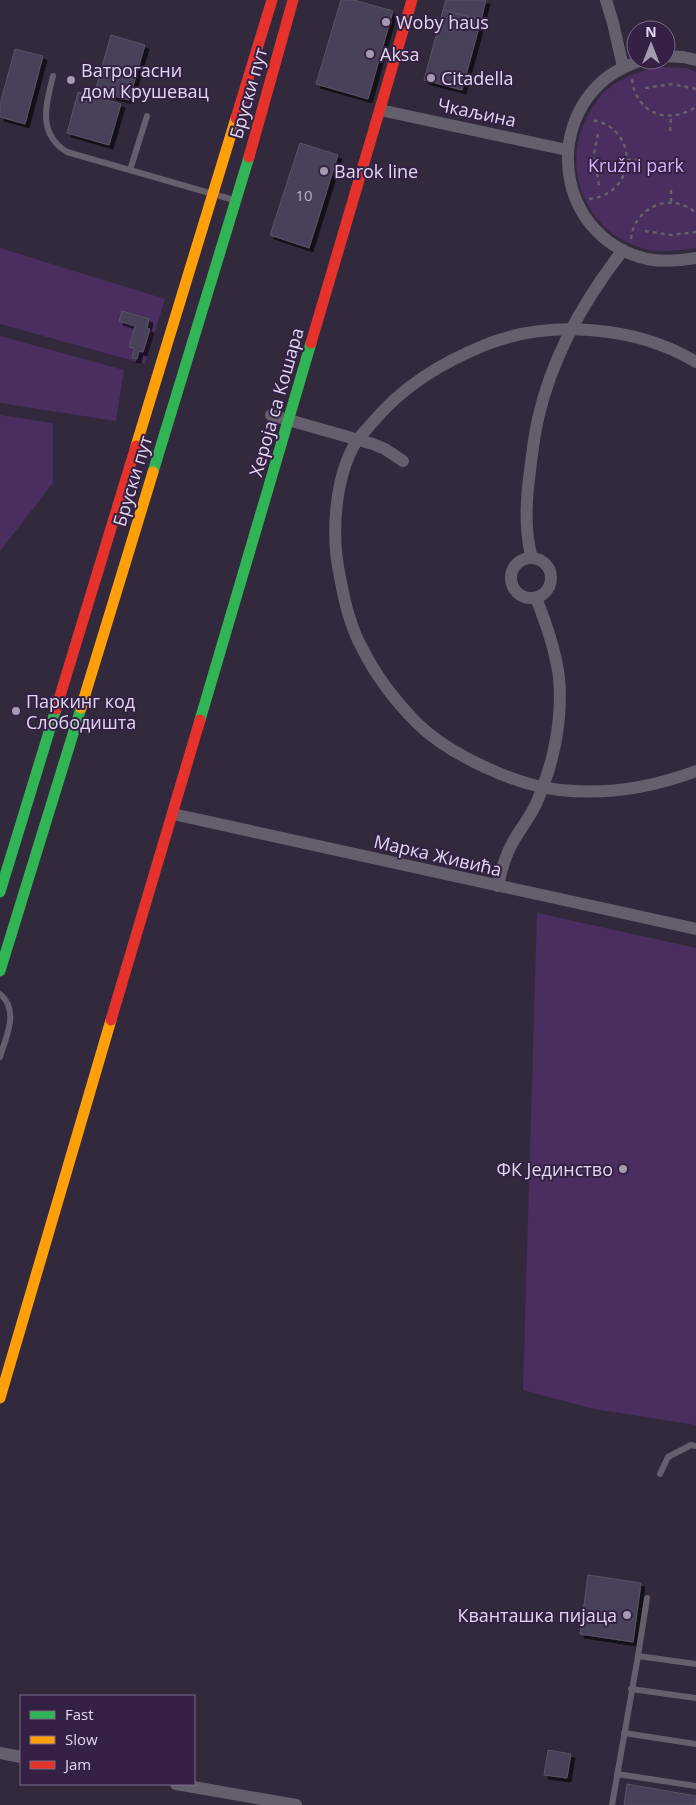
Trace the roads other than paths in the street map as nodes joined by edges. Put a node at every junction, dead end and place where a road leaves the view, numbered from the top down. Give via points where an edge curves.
1 (272, 0) edge
2 (293, 0) edge
3 (412, 0) edge
4 (606, 0) edge
5 (676, 57) edge
6 (696, 60) edge
7 (627, 71) joint
8 (53, 76) dead end
9 (380, 110) junction
10 (147, 116) dead end
11 (567, 150) junction
12 (130, 170) junction
13 (213, 194) junction
14 (236, 200) junction
15 (627, 247) junction
16 (696, 258) edge
17 (572, 330) junction
18 (696, 362) edge
19 (271, 415) dead end
20 (289, 421) junction
21 (357, 440) junction
22 (403, 461) dead end
23 (532, 558) junction
24 (536, 598) junction
25 (696, 771) edge
26 (543, 788) junction
27 (173, 814) junction
28 (498, 886) junction
29 (0, 892) edge
30 (696, 929) edge
31 (0, 971) edge
32 (0, 994) edge
33 (0, 1057) edge
34 (0, 1398) edge
35 (696, 1446) edge
36 (660, 1474) dead end
37 (646, 1598) dead end
38 (638, 1656) junction
39 (696, 1664) edge
40 (631, 1689) junction
41 (696, 1698) edge
42 (624, 1733) junction
43 (696, 1744) edge
44 (0, 1753) edge
45 (20, 1757) edge
46 (617, 1774) junction
47 (182, 1785) edge
48 (696, 1786) edge
49 (296, 1805) edge
50 (612, 1805) edge

1 - 13 main road, Бруски пут
2 - 14 main road, Бруски пут
3 - 9 main road, Хероја са Кошара
4 - 7 street
5 - 6 street
7 - 11 street via 605,78 590,93 576,116
8 - 12 lane via 45,108 46,122 54,142 66,152
9 - 11 street, Чкаљина
9 - 20 main road, Хероја са Кошара
10 - 12 lane
11 - 15 street via 574,198 586,219 603,237
12 - 13 lane
13 - 14 lane
13 - 29 main road, Бруски пут
14 - 31 main road, Бруски пут
15 - 16 street via 646,258 671,261
15 - 17 street via 595,287
17 - 18 street via 636,337
17 - 21 street via 500,339 460,355 397,395
17 - 23 street via 547,387 538,419 527,491 528,544
19 - 20 street
20 - 21 street
20 - 27 main road, Хероја са Кошара
21 - 22 street via 385,449
21 - 26 street via 347,461 338,496 335,535 344,598 360,646 383,683 419,725 478,764
23 - 24 street via 544,562 551,573 547,592
23 - 24 street via 518,562 511,581 517,593 529,599
24 - 26 street via 546,623 559,679 557,733
25 - 26 street via 670,781 633,788 592,792
26 - 28 street via 502,866
27 - 28 street, Марка Живића
27 - 34 main road, Хероја са Кошара
28 - 30 street, Марка Живића
32 - 33 lane via 12,1017
35 - 36 lane via 668,1457
37 - 38 lane
38 - 39 lane
38 - 40 lane
40 - 41 lane
40 - 42 lane
42 - 43 lane
42 - 46 lane
44 - 45 street
46 - 48 lane
46 - 50 lane
47 - 49 street

